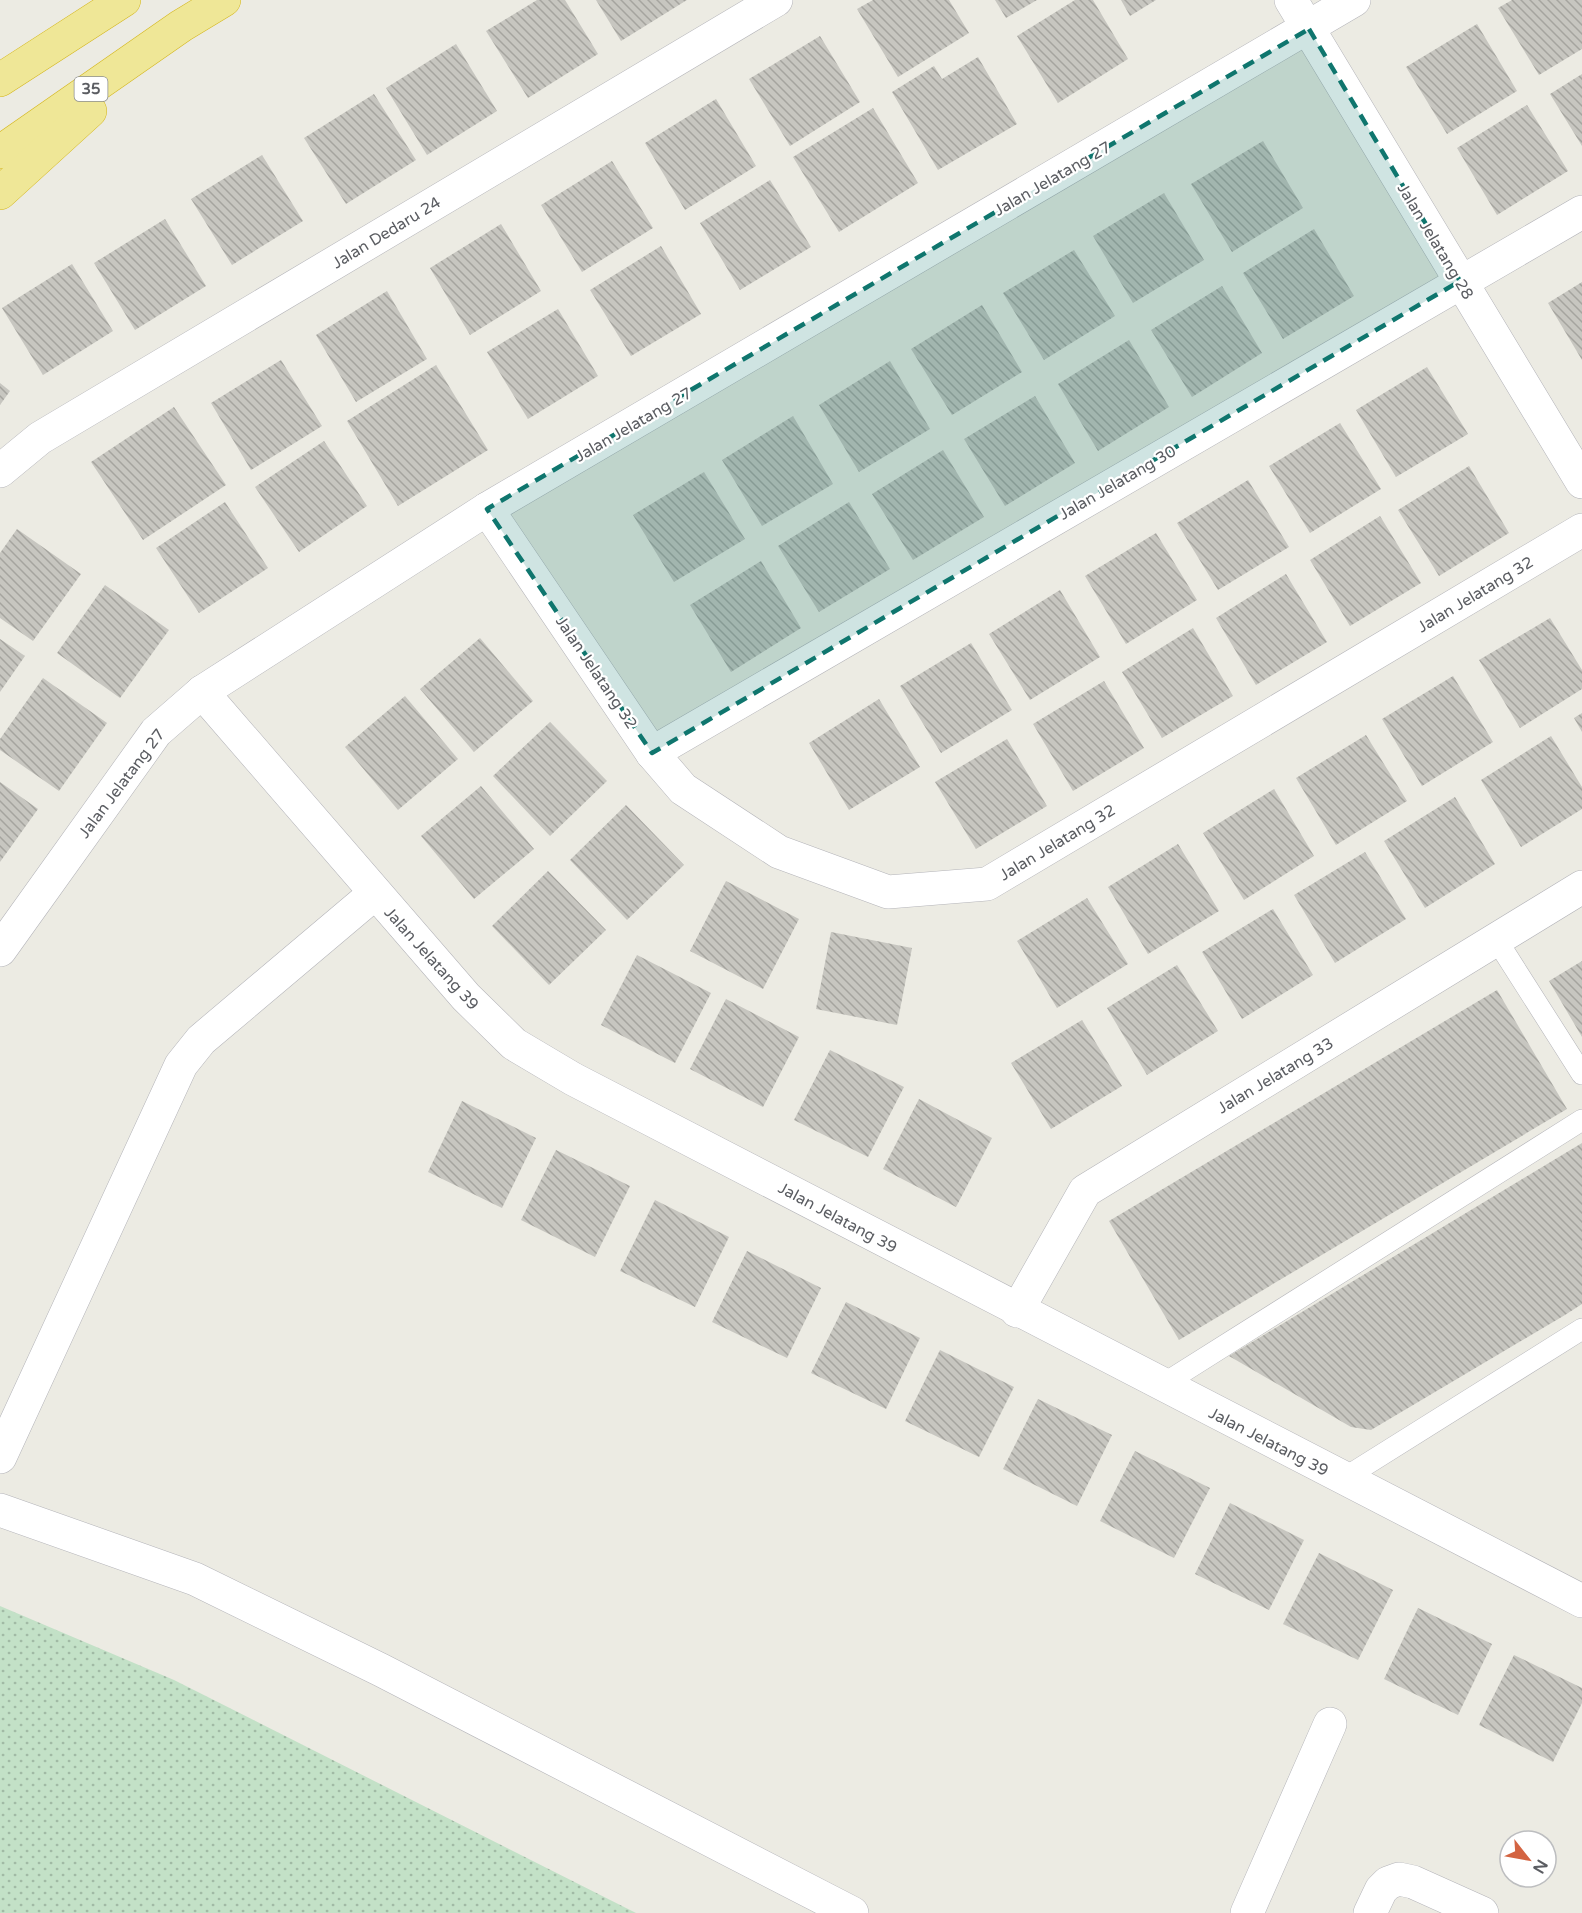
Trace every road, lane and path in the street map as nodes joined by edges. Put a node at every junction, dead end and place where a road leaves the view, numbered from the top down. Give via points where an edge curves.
1 (124, 0) edge
2 (224, 0) edge
3 (776, 0) edge
4 (1291, 0) edge
5 (1354, 0) edge
6 (181, 26) junction
7 (1309, 28) junction
8 (0, 80) edge
9 (0, 152) edge
10 (0, 193) edge
11 (1582, 212) edge
12 (1460, 281) junction
13 (0, 471) edge
14 (1582, 482) edge
15 (487, 509) junction
16 (1582, 530) edge
17 (202, 692) junction
18 (652, 753) junction
19 (1582, 887) edge
20 (374, 894) junction
21 (1496, 939) junction
22 (0, 950) edge
23 (1582, 1074) edge
24 (1582, 1120) edge
25 (1017, 1311) junction
26 (1582, 1329) edge
27 (1162, 1385) junction
28 (0, 1457) edge
29 (1343, 1479) junction
30 (0, 1510) edge
31 (1582, 1601) edge
32 (1330, 1725) dead end
33 (852, 1913) edge
34 (1247, 1913) edge
35 (1370, 1913) edge
36 (1482, 1913) edge

1 - 8 highway
2 - 6 highway, 35
3 - 13 street, Jalan Dedaru 24 via 40,438
4 - 7 street, Jalan Jelatang 28
5 - 7 street, Jalan Jelatang 27
6 - 9 highway, 35
6 - 10 highway
7 - 12 street, Jalan Jelatang 28
7 - 15 street, Jalan Jelatang 27
11 - 12 street, Jalan Jelatang 30
12 - 14 street, Jalan Jelatang 28
12 - 18 street, Jalan Jelatang 30
15 - 17 street, Jalan Jelatang 27
15 - 18 street, Jalan Jelatang 32
16 - 18 street, Jalan Jelatang 32 via 987,884 888,892 778,852 683,789
17 - 20 street, Jalan Jelatang 39
17 - 22 street, Jalan Jelatang 27 via 156,732
19 - 21 street, Jalan Jelatang 33
20 - 25 street, Jalan Jelatang 39 via 466,997 514,1044 573,1079
20 - 28 street via 201,1040 181,1065
21 - 23 lane
21 - 25 street, Jalan Jelatang 33 via 1085,1191
24 - 27 lane
25 - 27 street, Jalan Jelatang 39
26 - 29 lane
27 - 29 street, Jalan Jelatang 39
29 - 31 street, Jalan Jelatang 39
30 - 33 street via 195,1579 381,1670
32 - 34 street
35 - 36 street via 1381,1890 1399,1879

